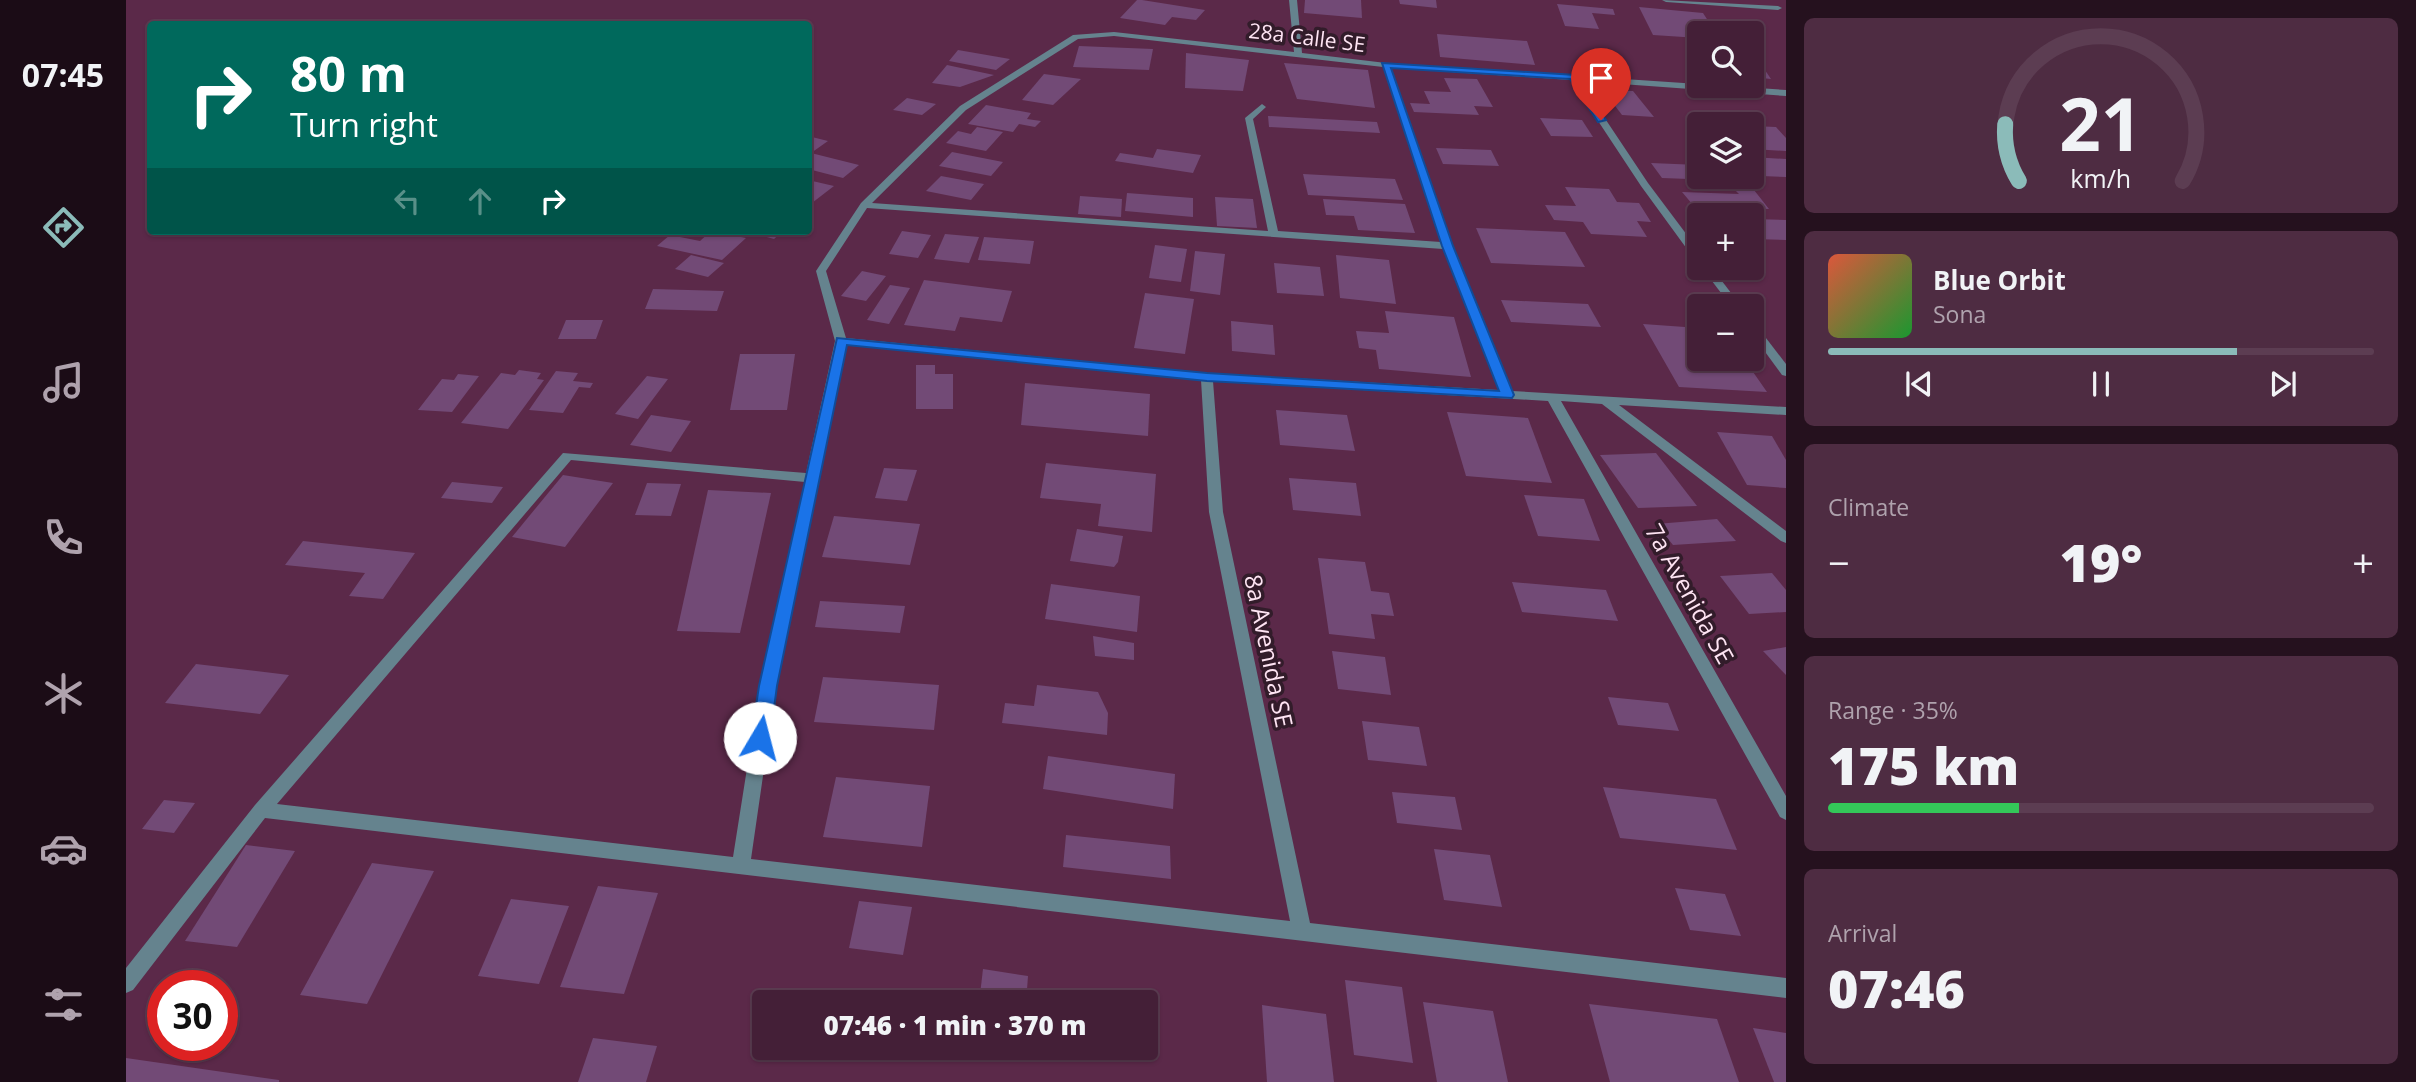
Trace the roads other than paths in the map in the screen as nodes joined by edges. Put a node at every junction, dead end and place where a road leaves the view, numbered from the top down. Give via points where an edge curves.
1 (1293, 0) edge
2 (1666, 0) edge
3 (1769, 0) edge
4 (1298, 54) junction
5 (1385, 65) junction
6 (1573, 77) junction
7 (1774, 92) junction
8 (1786, 93) edge
9 (1786, 104) edge
10 (1262, 107) dead end
11 (864, 205) junction
12 (1274, 234) junction
13 (1687, 242) edge
14 (1447, 246) junction
15 (1716, 280) edge
16 (1727, 294) edge
17 (841, 341) junction
18 (1764, 343) edge
19 (1786, 372) edge
20 (1207, 377) junction
21 (1507, 395) junction
22 (1553, 398) junction
23 (1605, 401) junction
24 (1786, 411) edge
25 (812, 478) junction
26 (1786, 538) edge
27 (261, 810) junction
28 (1786, 812) edge
29 (741, 867) junction
30 (1302, 932) junction
31 (126, 983) edge
32 (1786, 988) edge

1 - 4 street
2 - 3 street via 1778,8
4 - 5 street, 28a Calle SE
4 - 11 street, 28a Calle SE via 1114,34 1076,37 963,108
5 - 6 street, 28a Calle SE
5 - 14 street
6 - 7 street, 28a Calle SE
6 - 13 street
7 - 8 street, 28a Calle SE
7 - 9 street
10 - 12 street via 1249,118
11 - 12 street
11 - 17 street via 821,271
12 - 14 street
14 - 21 street
15 - 16 street
17 - 20 street
17 - 25 street
18 - 19 street
20 - 21 street
20 - 30 street, 8a Avenida SE via 1216,512
21 - 22 street
22 - 23 street
22 - 28 street, 7a Avenida SE
23 - 24 street
23 - 26 street
25 - 27 street via 568,456
25 - 29 street via 768,686
27 - 29 street
27 - 31 street
29 - 30 street
30 - 32 street

